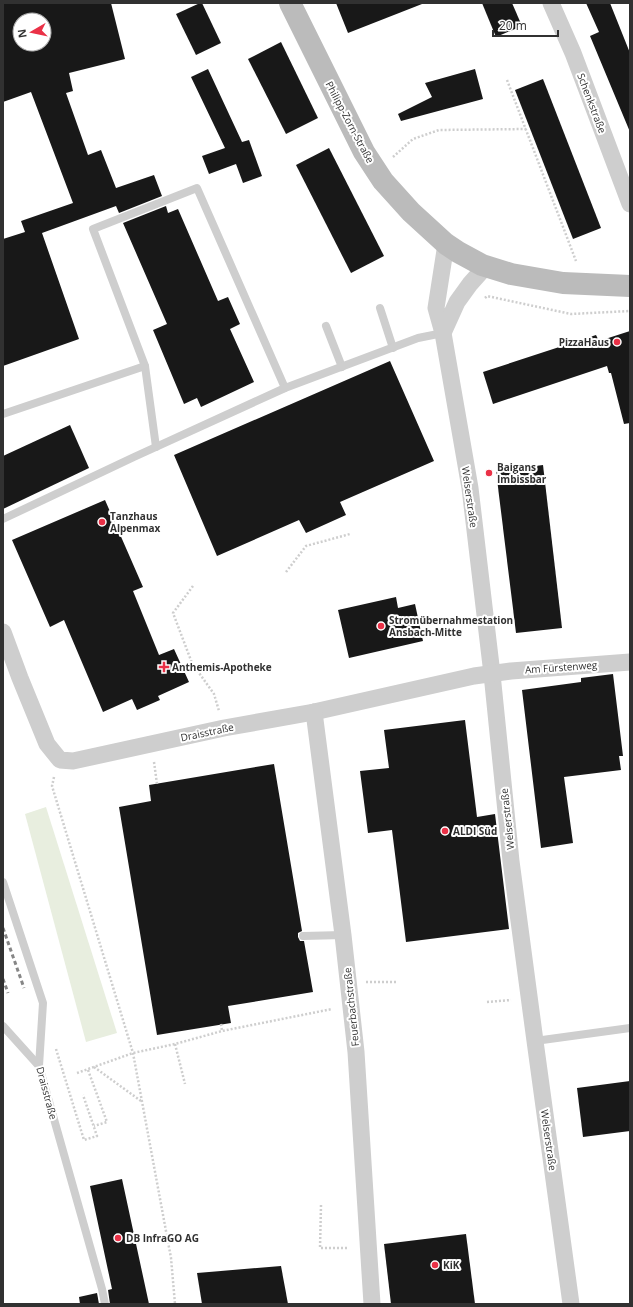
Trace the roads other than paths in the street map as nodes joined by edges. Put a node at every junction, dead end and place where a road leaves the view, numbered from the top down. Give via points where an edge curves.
1 (290, 3) edge
2 (551, 3) edge
3 (630, 204) edge
4 (446, 244) junction
5 (486, 266) junction
6 (630, 286) edge
7 (380, 308) dead end
8 (326, 326) dead end
9 (443, 333) junction
10 (393, 348) junction
11 (145, 366) junction
12 (342, 367) junction
13 (285, 388) junction
14 (3, 414) edge
15 (156, 447) junction
16 (3, 519) edge
17 (3, 632) edge
18 (630, 662) edge
19 (492, 674) junction
20 (314, 712) junction
21 (3, 882) edge
22 (343, 935) junction
23 (303, 936) dead end
24 (3, 1026) edge
25 (630, 1028) edge
26 (534, 1041) junction
27 (39, 1066) junction
28 (106, 1304) edge
29 (372, 1304) edge
30 (571, 1304) edge

1 - 4 main road, Philipp-Zorn-Straße via 364,152 383,181 411,212
2 - 3 street, Schenkstraße via 573,53
4 - 5 main road, Philipp-Zorn-Straße
4 - 9 street, Welserstraße via 436,308
5 - 6 main road, Philipp-Zorn-Straße via 511,274 557,282
5 - 9 street via 456,302
7 - 10 lane
8 - 12 lane
9 - 10 lane via 418,338
9 - 19 street, Welserstraße via 470,488
10 - 12 lane
11 - 13 lane via 94,230 197,188
11 - 14 lane
11 - 15 lane
12 - 13 lane
13 - 15 lane
15 - 16 lane
17 - 20 street, Draisstraße via 47,744 60,760 79,759
18 - 19 street, Am Fürstenweg
19 - 20 street, Draisstraße
19 - 26 street, Welserstraße
20 - 22 street, Feuerbachstraße
21 - 27 lane, Draisstraße via 43,1003
22 - 23 lane
22 - 29 street, Feuerbachstraße via 356,1052
24 - 27 lane
25 - 26 lane
26 - 30 street, Welserstraße
27 - 28 lane, Draisstraße

